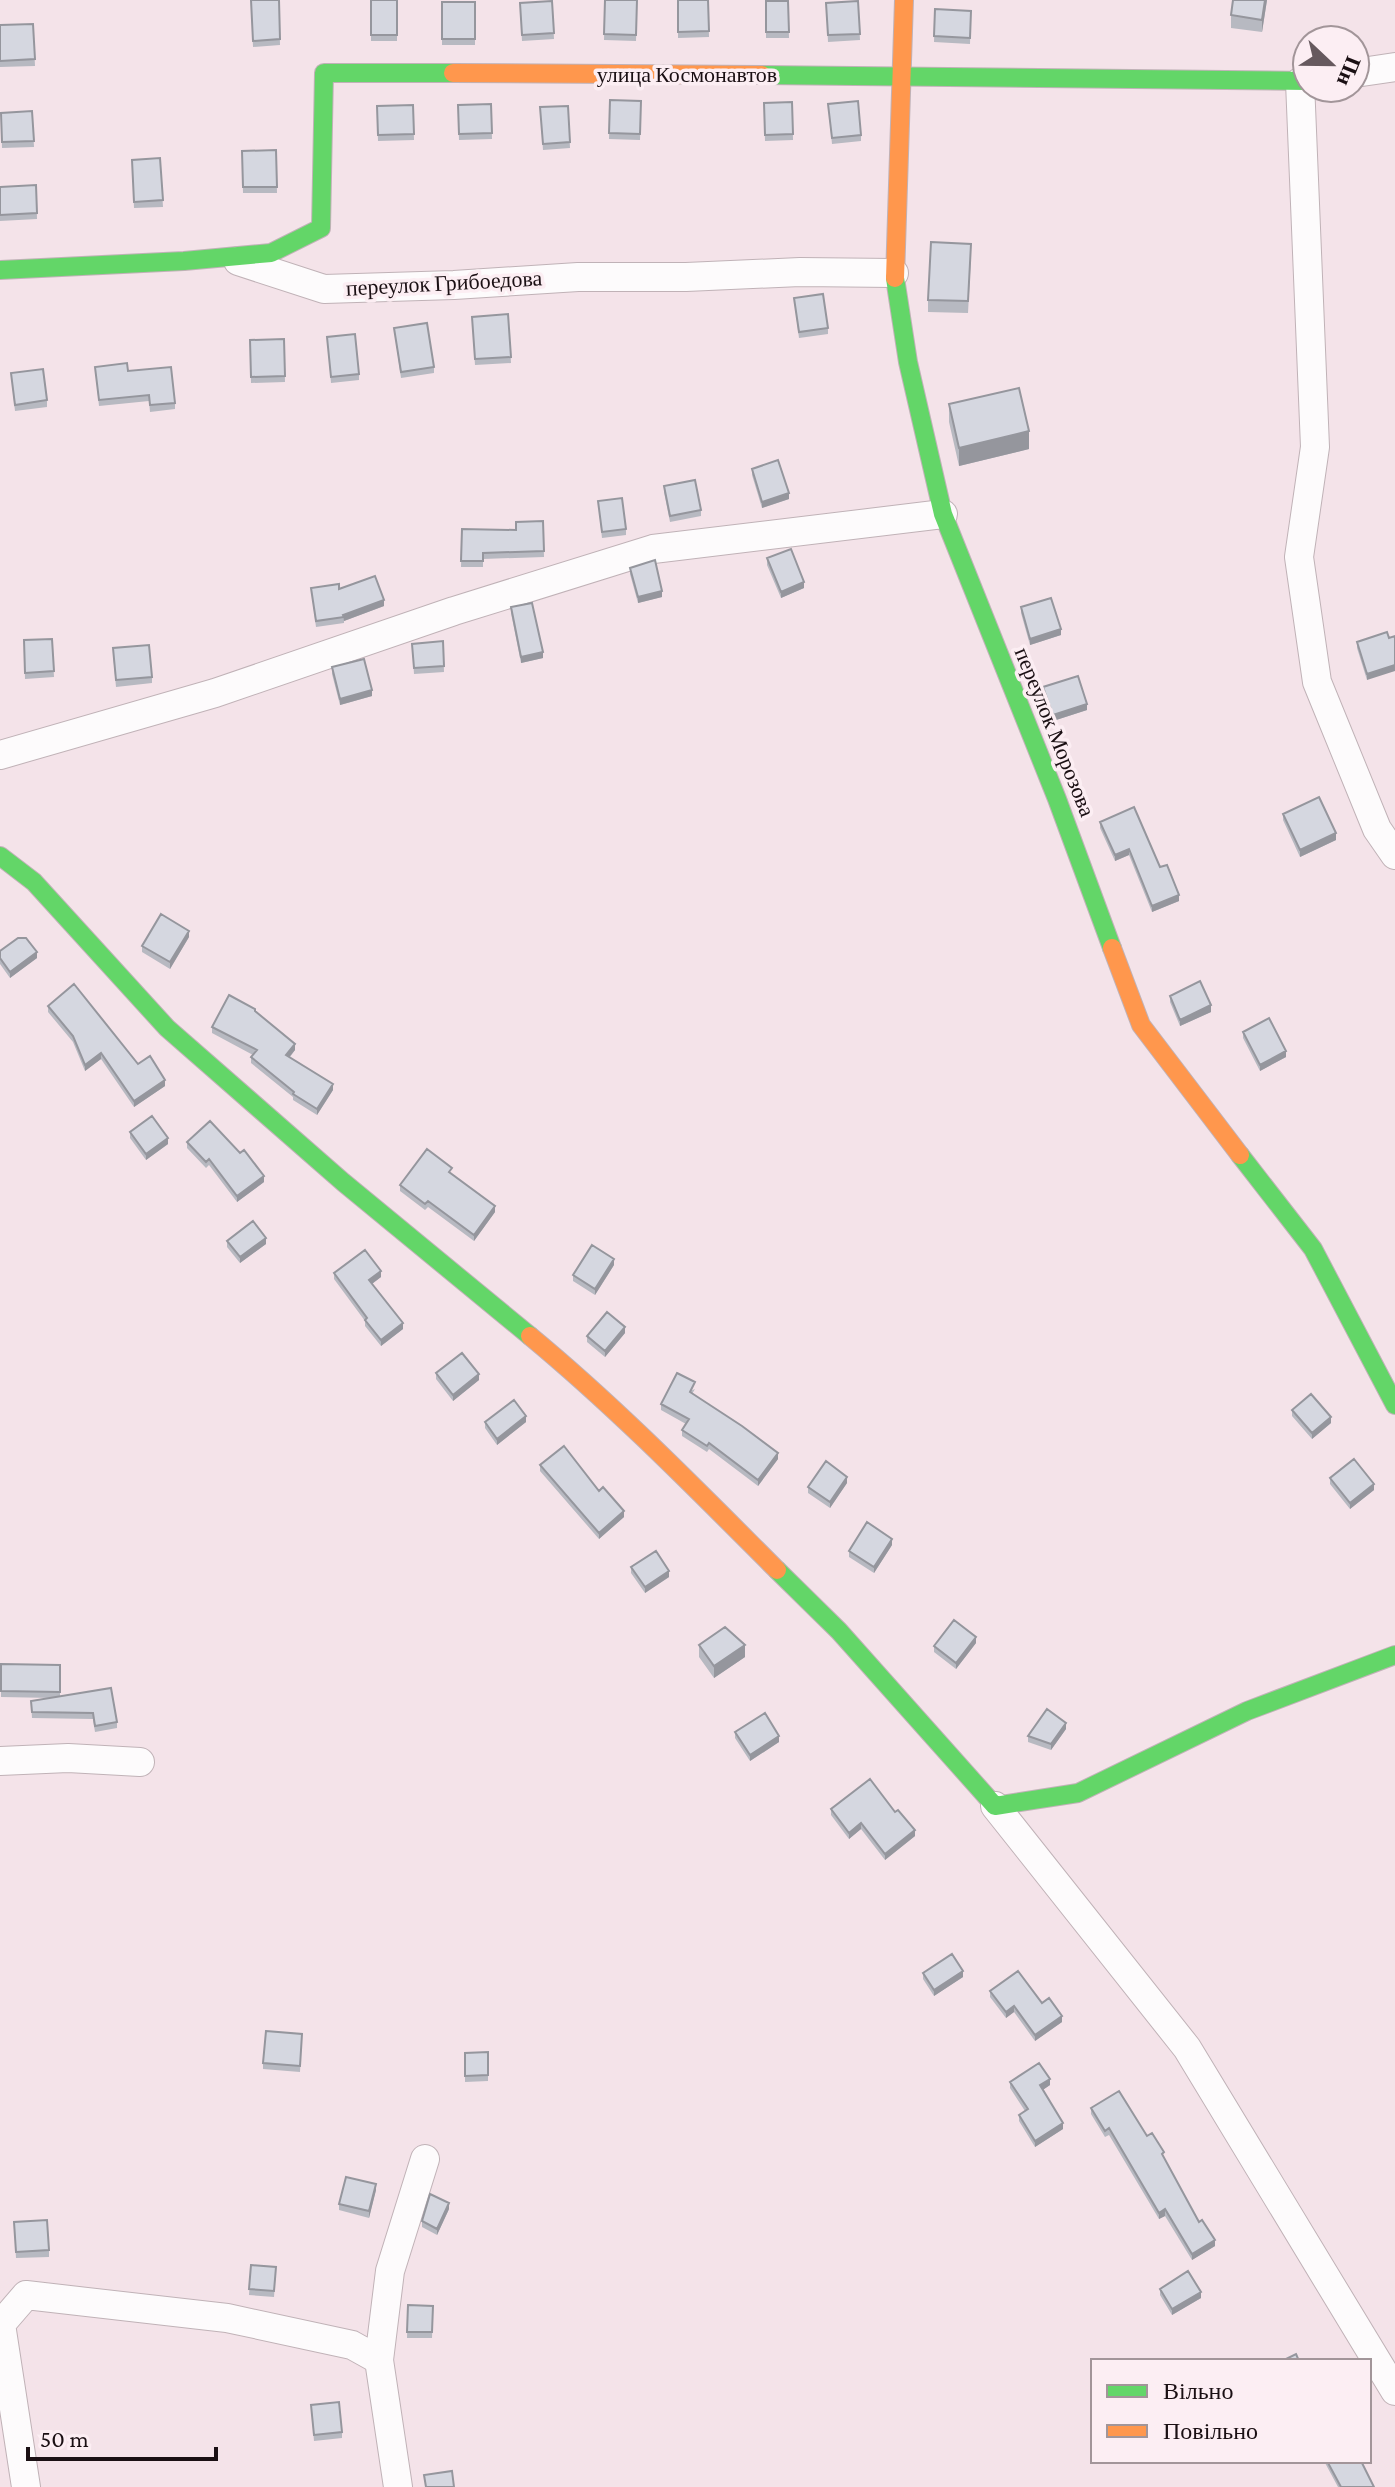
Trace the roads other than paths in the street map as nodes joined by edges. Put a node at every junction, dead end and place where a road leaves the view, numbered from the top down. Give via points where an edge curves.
1 (904, 0) edge
2 (1395, 67) edge
3 (1371, 71) edge
4 (903, 75) junction
5 (1291, 81) edge
6 (1305, 104) edge
7 (225, 257) junction
8 (0, 270) edge
9 (894, 273) junction
10 (943, 514) junction
11 (0, 755) edge
12 (1395, 855) edge
13 (0, 856) edge
14 (1395, 1405) edge
15 (1395, 1655) edge
16 (0, 1761) edge
17 (140, 1762) dead end
18 (995, 1806) junction
19 (425, 2159) dead end
20 (379, 2360) junction
21 (1395, 2391) edge
22 (26, 2487) edge
23 (398, 2487) edge

1 - 4 street, переулок Морозова
2 - 3 street
4 - 5 street, улица Космонавтов
4 - 7 street, улица Космонавтов via 324,73 321,228 271,253
4 - 9 street, переулок Морозова
6 - 12 street via 1315,447 1299,557 1317,682 1377,829
7 - 8 street, переулок Грибоедова
7 - 9 street, переулок Грибоедова via 324,289 578,277
9 - 10 street, переулок Морозова via 908,362
10 - 11 street via 653,549 215,693
10 - 14 street, переулок Морозова via 1141,1025 1313,1249
13 - 18 street via 34,882 167,1028 566,1366 664,1458 839,1631
15 - 18 street via 1247,1711 1078,1793
16 - 17 street
18 - 21 street via 1187,2048
19 - 20 street via 390,2271
20 - 22 street via 352,2345 227,2318 26,2295 1,2324
20 - 23 street

